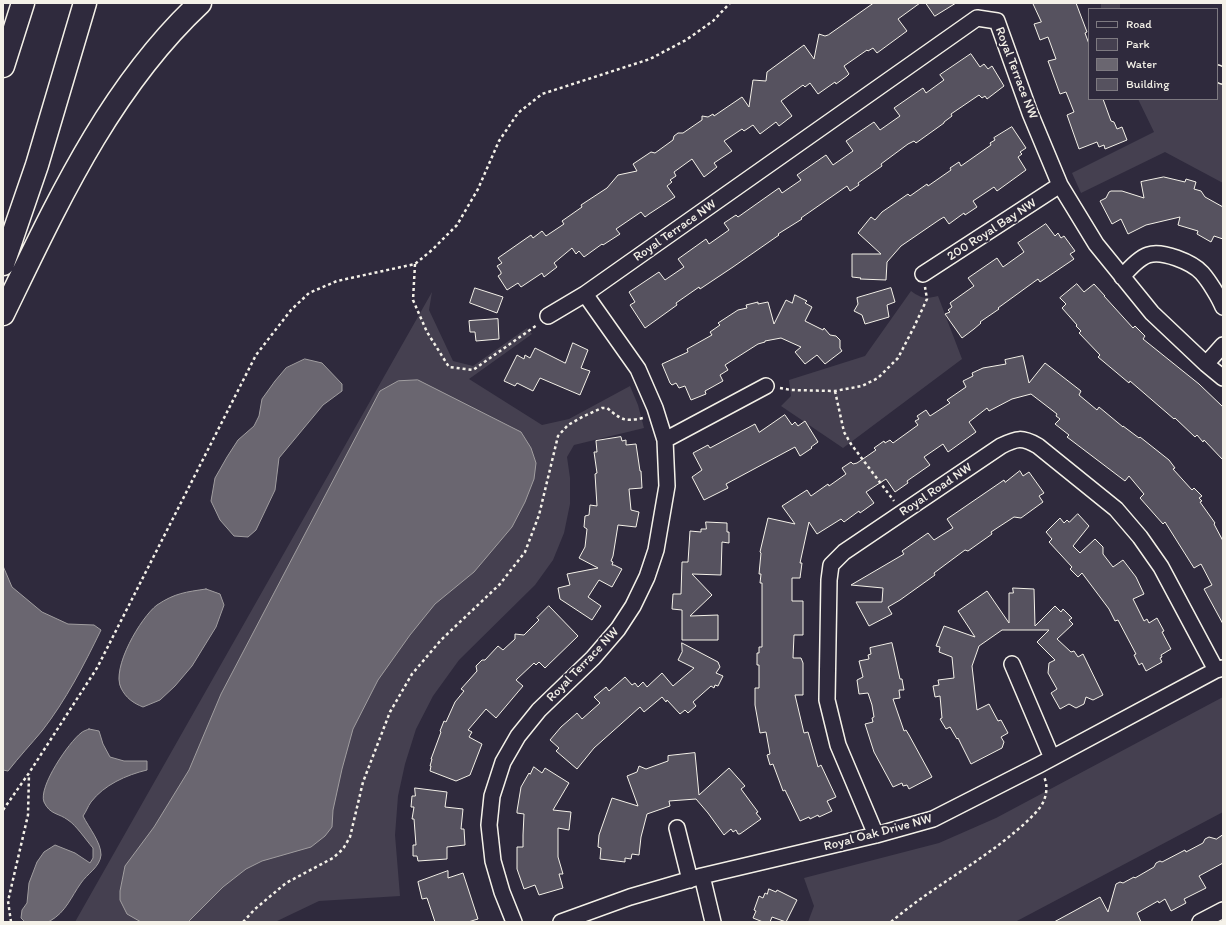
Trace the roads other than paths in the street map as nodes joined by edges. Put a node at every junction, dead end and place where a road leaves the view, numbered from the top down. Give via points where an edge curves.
1 (23, 3) edge
2 (85, 3) edge
3 (200, 3) edge
4 (3, 66) edge
5 (1060, 185) junction
6 (3, 264) edge
7 (923, 274) road end
8 (1122, 276) junction
9 (585, 294) junction
10 (1223, 307) edge
11 (3, 314) edge
12 (548, 316) road end
13 (1223, 345) edge
14 (1206, 364) junction
15 (1223, 378) edge
16 (766, 386) road end
17 (665, 440) junction
18 (1012, 664) dead end
19 (1221, 667) edge
20 (1052, 758) junction
21 (677, 828) dead end
22 (876, 835) junction
23 (696, 878) junction
24 (1223, 910) edge
25 (514, 922) edge
26 (562, 922) edge
27 (713, 922) edge
28 (1200, 922) edge

1 - 4 highway
2 - 6 highway via 37,165
3 - 11 highway via 132,80 83,155
5 - 7 street, 200 Royal Bay NW
5 - 8 street, Royal Terrace NW via 1096,244
5 - 9 street, Royal Terrace NW via 1030,113 997,22 977,18
8 - 10 street via 1147,255 1162,254 1185,261 1201,272
8 - 14 street, Royal Terrace NW via 1152,313
9 - 12 street
9 - 17 street, Royal Terrace NW via 638,369 655,408
13 - 14 street
14 - 15 street, Royal Terrace NW
16 - 17 street
17 - 25 street, Royal Terrace NW via 667,486 662,521 647,577 633,606 618,630 603,647 539,710 518,736 503,762 492,796 490,825 493,861
18 - 20 street
19 - 20 street, Royal Oak Drive NW
19 - 22 street, Royal Road NW via 1161,567 1116,509 1028,440 1014,440 1001,446 844,552 831,565 827,700 838,745
20 - 22 street, Royal Oak Drive NW via 933,819
21 - 23 street
22 - 23 street, Royal Oak Drive NW
23 - 26 street, Royal Oak Drive NW via 630,897
23 - 27 street
24 - 28 street

